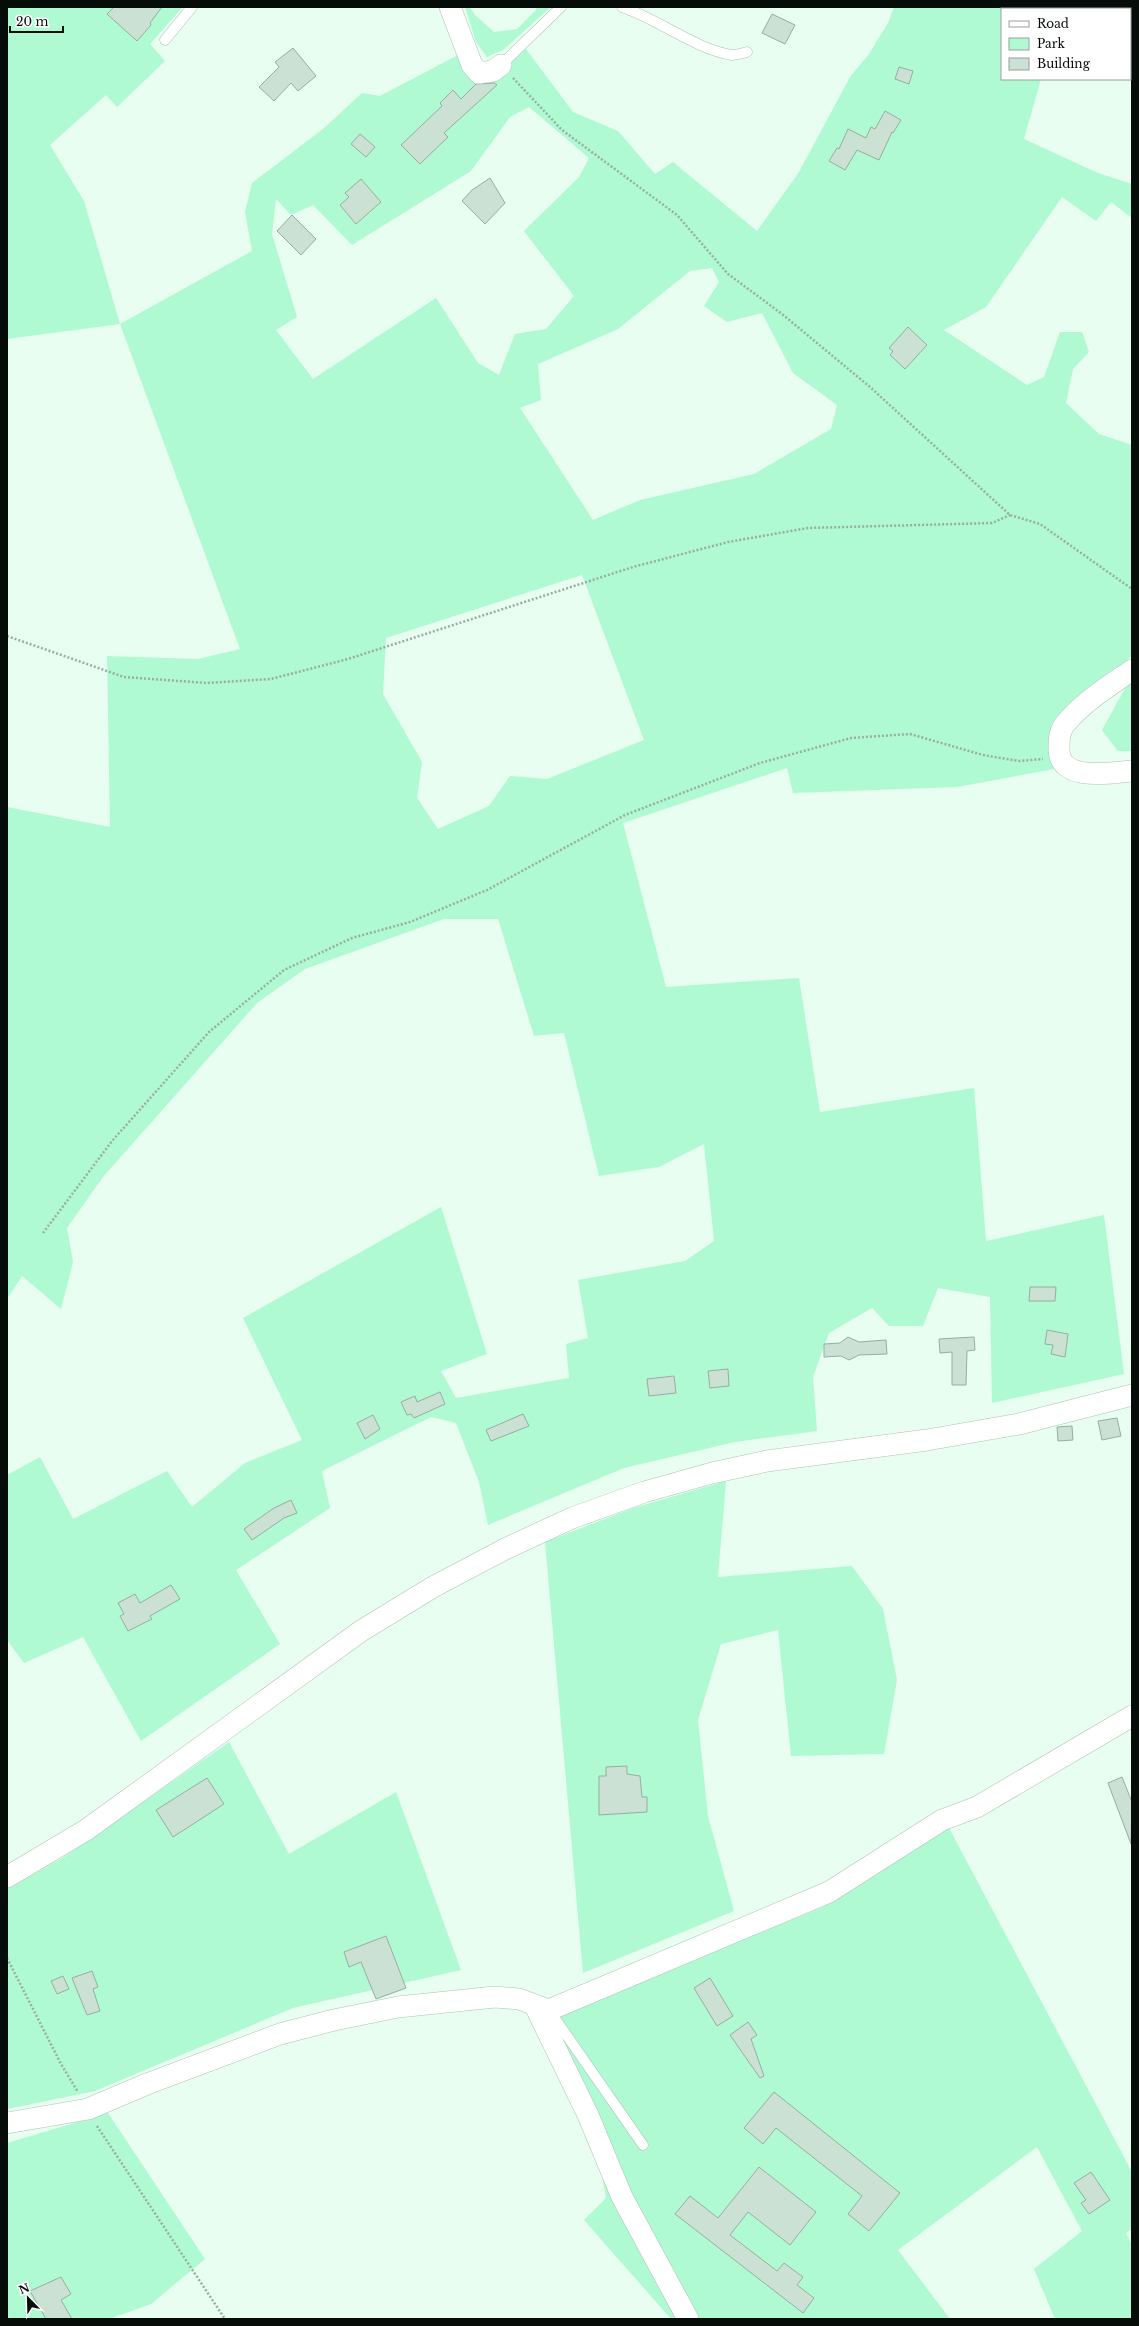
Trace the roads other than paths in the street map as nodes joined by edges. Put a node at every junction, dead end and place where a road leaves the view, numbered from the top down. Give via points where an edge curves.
1 (192, 7) edge
2 (450, 7) edge
3 (561, 7) edge
4 (622, 7) edge
5 (165, 40) dead end
6 (747, 52) dead end
7 (501, 65) joint
8 (1132, 670) edge
9 (1132, 771) edge
10 (1132, 1395) edge
11 (1132, 1716) edge
12 (7, 1877) edge
13 (542, 2008) junction
14 (7, 2123) edge
15 (643, 2145) dead end
16 (688, 2319) edge

1 - 5 lane
2 - 7 street via 472,65 479,73 493,71
3 - 7 lane
4 - 6 lane via 640,13 713,50 734,55
8 - 9 street via 1082,708 1064,725 1058,737 1059,758 1064,766 1081,772
10 - 12 street via 1019,1424 927,1440 767,1461 712,1473 644,1492 572,1518 505,1549 433,1587 361,1631 86,1830
11 - 13 street via 978,1807 942,1820 829,1892
13 - 14 street via 519,1999 496,1997 398,2007 334,2020 280,2034 148,2084 88,2110
13 - 15 lane
13 - 16 street via 622,2197

